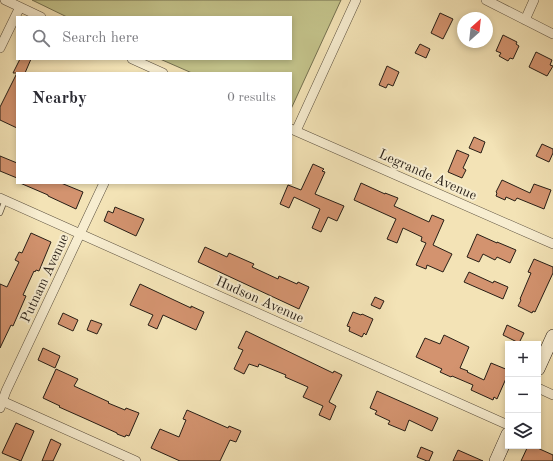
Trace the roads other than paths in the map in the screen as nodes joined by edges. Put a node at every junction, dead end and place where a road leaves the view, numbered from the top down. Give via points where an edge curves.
1 (5, 0) edge
2 (356, 0) edge
3 (486, 0) edge
4 (534, 0) edge
5 (20, 7) junction
6 (38, 16) edge
7 (525, 20) junction
8 (553, 34) edge
9 (0, 48) edge
10 (134, 60) edge
11 (157, 72) edge
12 (294, 130) edge
13 (104, 184) edge
14 (3, 199) edge
15 (0, 213) edge
16 (80, 234) junction
17 (553, 244) edge
18 (553, 336) edge
19 (541, 362) edge
20 (541, 389) edge
21 (553, 395) edge
22 (1, 403) edge
23 (505, 424) edge
24 (505, 441) edge
25 (136, 461) edge
26 (496, 461) edge

1 - 5 street
2 - 12 street
3 - 7 street
4 - 7 street
5 - 6 street
5 - 9 street
7 - 8 street
10 - 11 street
12 - 17 street, Legrande Avenue
13 - 16 street, Putnam Avenue
14 - 15 lane
14 - 16 street, Hudson Avenue
16 - 22 street, Putnam Avenue
16 - 23 street, Hudson Avenue
18 - 19 main road
20 - 21 street
22 - 25 street
24 - 26 main road

